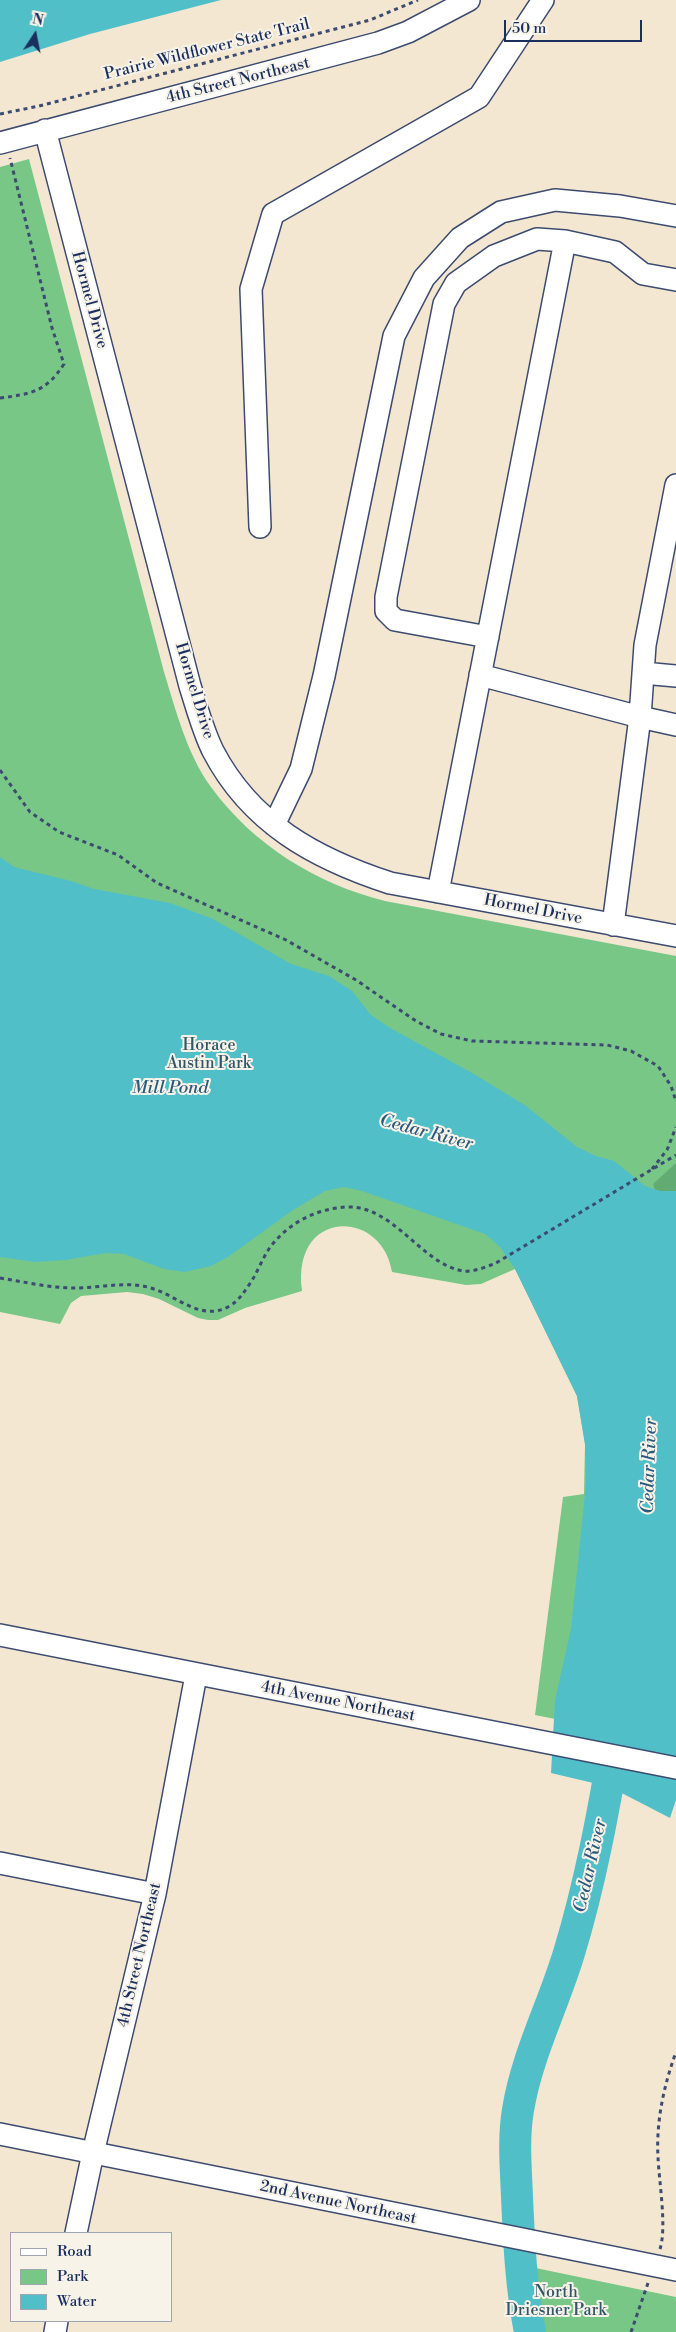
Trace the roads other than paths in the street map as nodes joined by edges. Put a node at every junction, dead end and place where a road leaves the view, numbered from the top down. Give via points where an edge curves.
1 (469, 0) edge
2 (542, 0) edge
3 (45, 130) junction
4 (5, 151) edge
5 (676, 216) edge
6 (565, 241) junction
7 (676, 280) edge
8 (676, 485) edge
9 (260, 527) dead end
10 (488, 637) junction
11 (643, 673) junction
12 (480, 675) junction
13 (676, 676) edge
14 (640, 717) junction
15 (676, 724) edge
16 (274, 825) junction
17 (438, 892) junction
18 (613, 925) junction
19 (676, 936) edge
20 (0, 1635) edge
21 (196, 1675) junction
22 (676, 1768) edge
23 (0, 1863) edge
24 (155, 1894) junction
25 (0, 2134) edge
26 (93, 2153) junction
27 (76, 2232) edge
28 (676, 2270) edge

1 - 3 street, 4th Street Northeast via 378,44
2 - 9 street via 479,96 273,214 251,289
3 - 4 street, 4th Street Northeast
3 - 16 street, Hormel Drive via 200,720 213,752 235,784
5 - 16 street via 620,206 555,200 502,212 460,238 424,278 394,336 324,676 301,769
6 - 7 street via 615,252 643,274
6 - 10 street
6 - 10 street via 538,239 494,256 456,283 444,304 388,587 386,611 395,620
8 - 11 street via 645,645
10 - 12 street
11 - 13 street
11 - 14 street
12 - 14 street
12 - 17 street
14 - 15 street
14 - 18 street
16 - 17 street, Hormel Drive via 318,855 356,872 390,883
17 - 18 street, Hormel Drive
18 - 19 street, Hormel Drive
20 - 21 street, 4th Avenue Northeast
21 - 22 street, 4th Avenue Northeast
21 - 24 street, 4th Street Northeast
23 - 24 street
24 - 26 street, 4th Street Northeast
25 - 26 street, 2nd Avenue Northeast
26 - 27 street, 4th Street Northeast
26 - 28 street, 2nd Avenue Northeast

